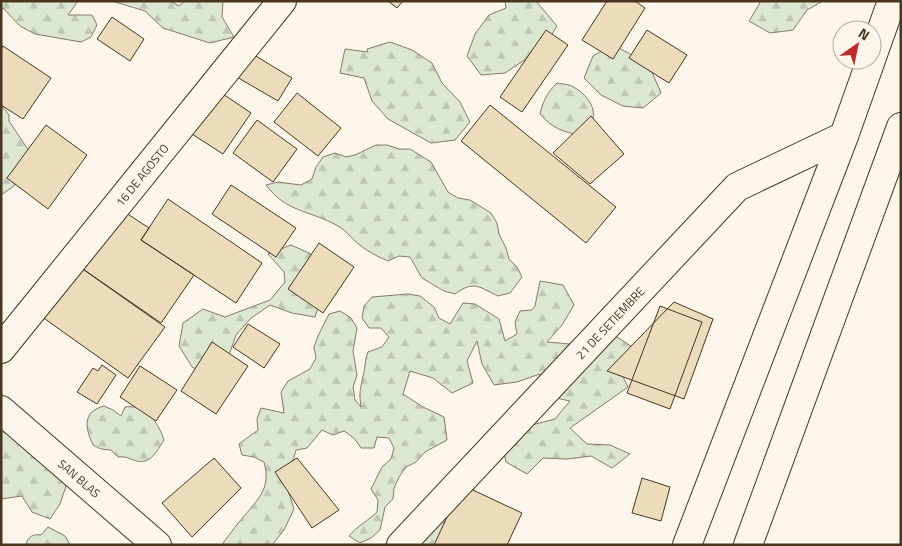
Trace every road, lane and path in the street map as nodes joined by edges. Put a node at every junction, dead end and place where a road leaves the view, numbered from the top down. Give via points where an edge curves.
1 (282, 1) edge
2 (892, 1) edge
3 (882, 28) edge
4 (867, 70) edge
5 (901, 127) edge
6 (844, 136) junction
7 (895, 158) edge
8 (1, 349) edge
9 (1, 410) edge
10 (158, 545) edge
11 (401, 545) edge
12 (687, 545) edge
13 (748, 545) edge

1 - 8 main road, 16 DE AGOSTO
2 - 3 main road
4 - 6 main road
5 - 7 main road
6 - 11 main road, 21 DE SETIEMBRE via 737,187
6 - 12 main road
7 - 13 main road
9 - 10 main road, SAN BLAS

